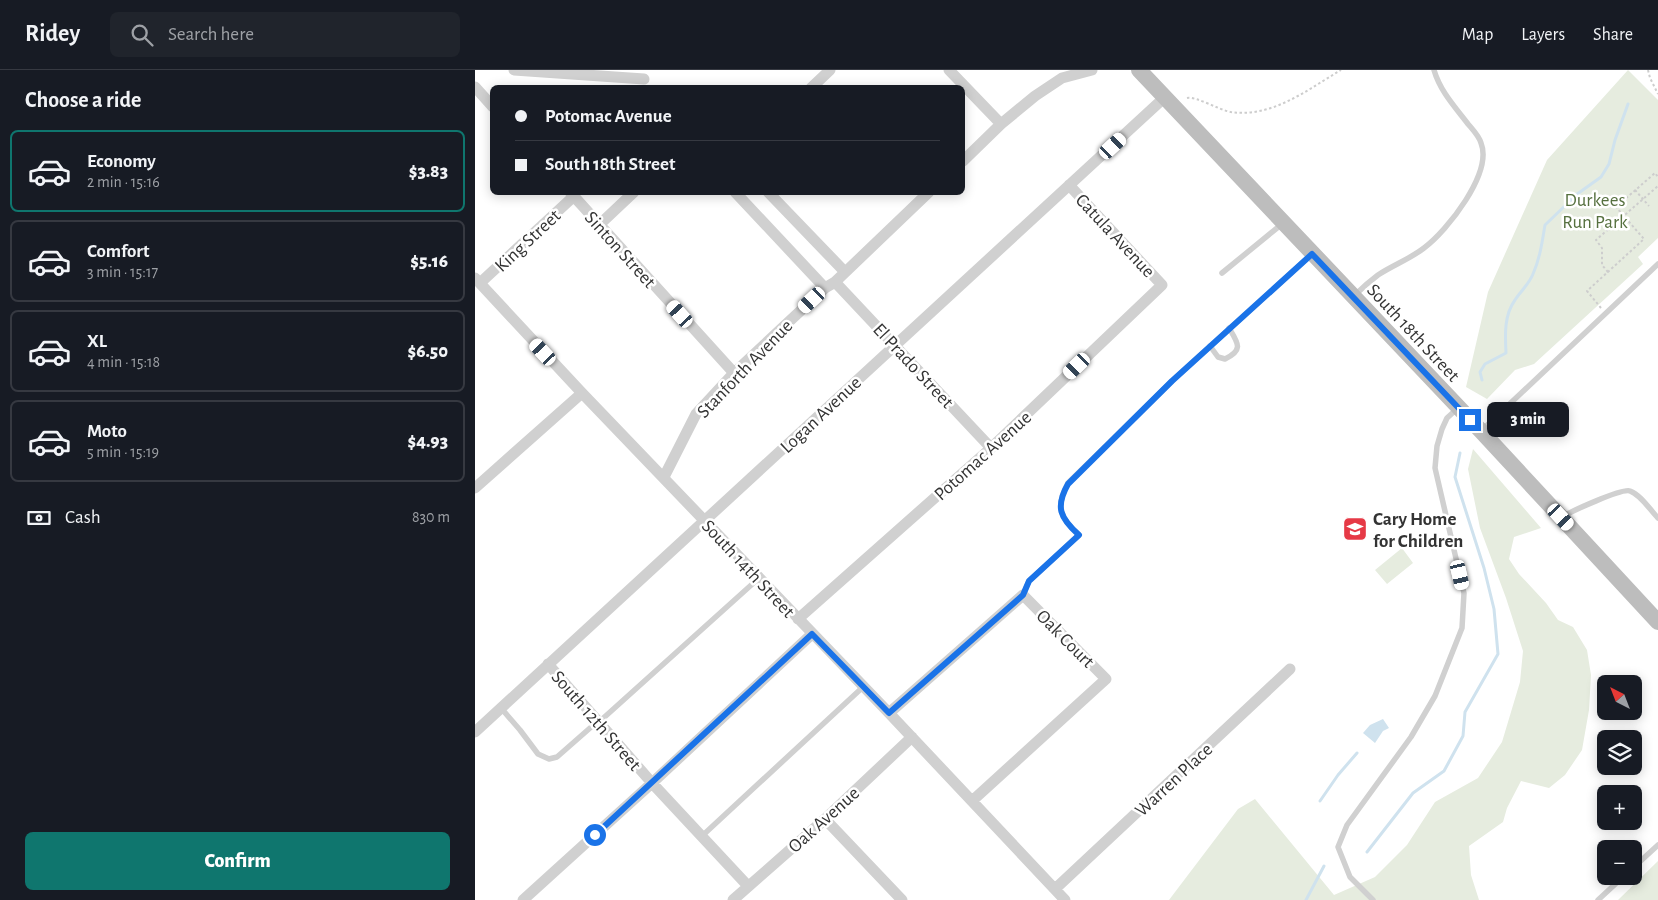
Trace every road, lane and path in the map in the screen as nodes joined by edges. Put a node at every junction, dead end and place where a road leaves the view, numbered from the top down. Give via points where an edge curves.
1 (514, 70) edge
2 (949, 70) edge
3 (1092, 70) edge
4 (1139, 70) edge
5 (1341, 70) edge
6 (1434, 70) edge
7 (1648, 70) edge
8 (828, 71) edge
9 (646, 79) edge
10 (814, 85) edge
11 (963, 85) edge
12 (475, 87) edge
13 (965, 87) edge
14 (1658, 94) edge
15 (1165, 97) junction
16 (1187, 98) dead end
17 (490, 104) edge
18 (1001, 124) junction
19 (965, 159) edge
20 (1658, 177) edge
21 (1069, 185) junction
22 (1658, 186) edge
23 (1635, 190) junction
24 (572, 195) edge
25 (631, 195) edge
26 (738, 195) edge
27 (771, 195) edge
28 (926, 195) edge
29 (1643, 199) junction
30 (1649, 206) dead end
31 (1624, 216) junction
32 (1283, 223) junction
33 (599, 225) junction
34 (1312, 254) junction
35 (1658, 264) edge
36 (845, 272) junction
37 (1608, 272) junction
38 (1222, 273) dead end
39 (476, 280) edge
40 (835, 282) junction
41 (1162, 285) joint
42 (825, 288) junction
43 (1353, 296) junction
44 (1606, 314) junction
45 (1229, 328) junction
46 (895, 345) junction
47 (1210, 346) junction
48 (734, 373) junction
49 (582, 393) junction
50 (1458, 408) junction
51 (1481, 431) junction
52 (991, 448) junction
53 (664, 477) junction
54 (475, 488) edge
55 (1561, 517) junction
56 (1658, 518) edge
57 (704, 520) junction
58 (759, 578) junction
59 (1023, 595) junction
60 (798, 620) junction
61 (1658, 622) edge
62 (812, 634) junction
63 (548, 664) junction
64 (1290, 669) dead end
65 (863, 687) junction
66 (501, 708) junction
67 (889, 713) junction
68 (598, 722) junction
69 (475, 730) edge
70 (912, 738) junction
71 (652, 783) junction
72 (972, 801) junction
73 (825, 819) junction
74 (702, 836) junction
75 (1658, 845) edge
76 (1642, 860) edge
77 (1614, 885) edge
78 (748, 886) junction
79 (1055, 889) junction
80 (523, 900) edge
81 (733, 900) edge
82 (902, 900) edge
83 (1065, 900) edge
84 (1373, 900) edge
85 (1598, 900) edge

1 - 9 street
2 - 11 street
3 - 18 street via 1062,78
4 - 15 main road, South 18th Street
5 - 16 path via 1265,111 1229,112 1192,97
6 - 43 lane via 1446,96 1481,141 1484,152 1481,168 1472,190 1439,236 1423,250 1377,276
7 - 14 path
8 - 10 street
12 - 17 street
13 - 18 street
15 - 21 street, Logan Avenue
15 - 32 main road, South 18th Street
18 - 19 street
20 - 23 path via 1655,173
21 - 41 street, Catula Avenue
21 - 46 street, Logan Avenue
22 - 29 path
23 - 29 path
23 - 31 path via 1616,208
24 - 33 street, Sinton Street
24 - 39 street, King Street
25 - 33 street
26 - 42 street
27 - 36 street
28 - 36 street, Stanforth Avenue
29 - 30 path
29 - 31 path
31 - 37 path via 1596,240 1602,248 1602,265
31 - 37 path via 1644,239
32 - 34 main road, South 18th Street
32 - 38 lane
33 - 48 street, Sinton Street
34 - 43 main road, South 18th Street
34 - 45 lane
35 - 44 lane
36 - 40 street, Stanforth Avenue
37 - 44 path via 1587,291
39 - 49 street, South 14th Street
40 - 42 street, Stanforth Avenue
40 - 46 street, El Prado Street
41 - 52 street, Potomac Avenue
42 - 48 street, Stanforth Avenue
43 - 50 main road, South 18th Street
44 - 51 lane
45 - 47 lane
45 - 47 lane via 1238,344 1238,351 1233,356 1218,357
46 - 52 street, El Prado Street
46 - 57 street, Logan Avenue
47 - 59 lane via 1068,484 1059,505 1070,527 1079,535 1029,581
48 - 53 street, Stanforth Avenue via 696,414
49 - 53 street, South 14th Street
49 - 54 street
50 - 51 main road, South 18th Street
50 - 84 lane via 1447,418 1442,429 1435,468 1464,593 1462,628 1435,696 1411,737 1347,825 1338,847 1350,877
51 - 55 main road, South 18th Street
52 - 60 street, Potomac Avenue
53 - 57 street, South 14th Street
55 - 56 lane via 1627,490 1633,492
55 - 61 main road, South 18th Street
57 - 58 street, South 14th Street
57 - 63 street, Logan Avenue
58 - 60 street, South 14th Street
58 - 68 lane
59 - 67 street, Oak Court
59 - 72 street, Oak Court via 1106,679
60 - 62 street, South 14th Street
62 - 65 street, South 14th Street
62 - 71 street
63 - 66 street, Logan Avenue
63 - 68 street, South 12th Street
64 - 79 street, Warren Place
65 - 67 street, South 14th Street
65 - 74 lane
66 - 68 lane via 538,754 549,759 557,757
66 - 69 street, Logan Avenue
67 - 70 street, South 14th Street
68 - 71 street, South 12th Street
70 - 72 street, South 14th Street
70 - 73 street, Oak Avenue
71 - 74 street, South 12th Street
71 - 80 street
72 - 79 street, South 14th Street
73 - 78 street, Oak Avenue
73 - 82 street
74 - 78 street, South 12th Street
75 - 76 lane
77 - 85 lane
78 - 81 street, Oak Avenue
79 - 83 street, South 14th Street

